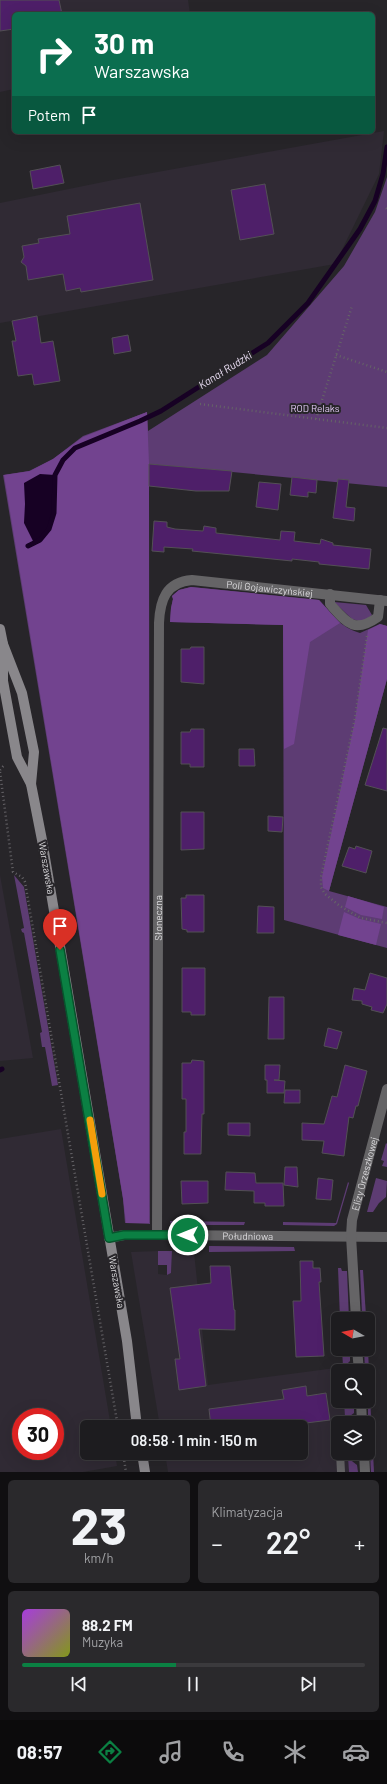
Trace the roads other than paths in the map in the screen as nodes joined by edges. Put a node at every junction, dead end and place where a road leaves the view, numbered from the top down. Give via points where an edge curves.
1 (330, 594) junction
2 (384, 601) edge
3 (162, 602) joint
4 (0, 629) edge
5 (3, 644) junction
6 (30, 784) junction
7 (387, 1089) edge
8 (157, 1235) junction
9 (351, 1236) junction
10 (387, 1237) edge
11 (109, 1238) junction
12 (356, 1312) edge
13 (136, 1420) edge
14 (143, 1460) edge
15 (340, 1460) edge
16 (364, 1460) edge
17 (145, 1472) edge
18 (341, 1472) edge
19 (365, 1472) edge

1 - 2 street, Poli Gojawiczyńskiej
1 - 2 street via 330,604 345,621 361,627 378,617
1 - 3 street, Poli Gojawiczyńskiej via 192,580 180,582 172,587
3 - 8 street, Słoneczna via 159,623
4 - 5 main road, Warszawska
5 - 6 main road, Warszawska via 3,681 17,757
5 - 6 main road, Warszawska via 22,693 34,752
6 - 11 main road, Warszawska via 42,840
7 - 9 street, Elizy Orzeszkowej via 355,1206
8 - 9 street, Południowa
8 - 11 street, Południowa via 124,1235
9 - 10 street, Południowa
9 - 12 street, Elizy Orzeszkowej
11 - 13 main road, Warszawska via 127,1341
14 - 17 main road
15 - 18 lane
16 - 19 street

